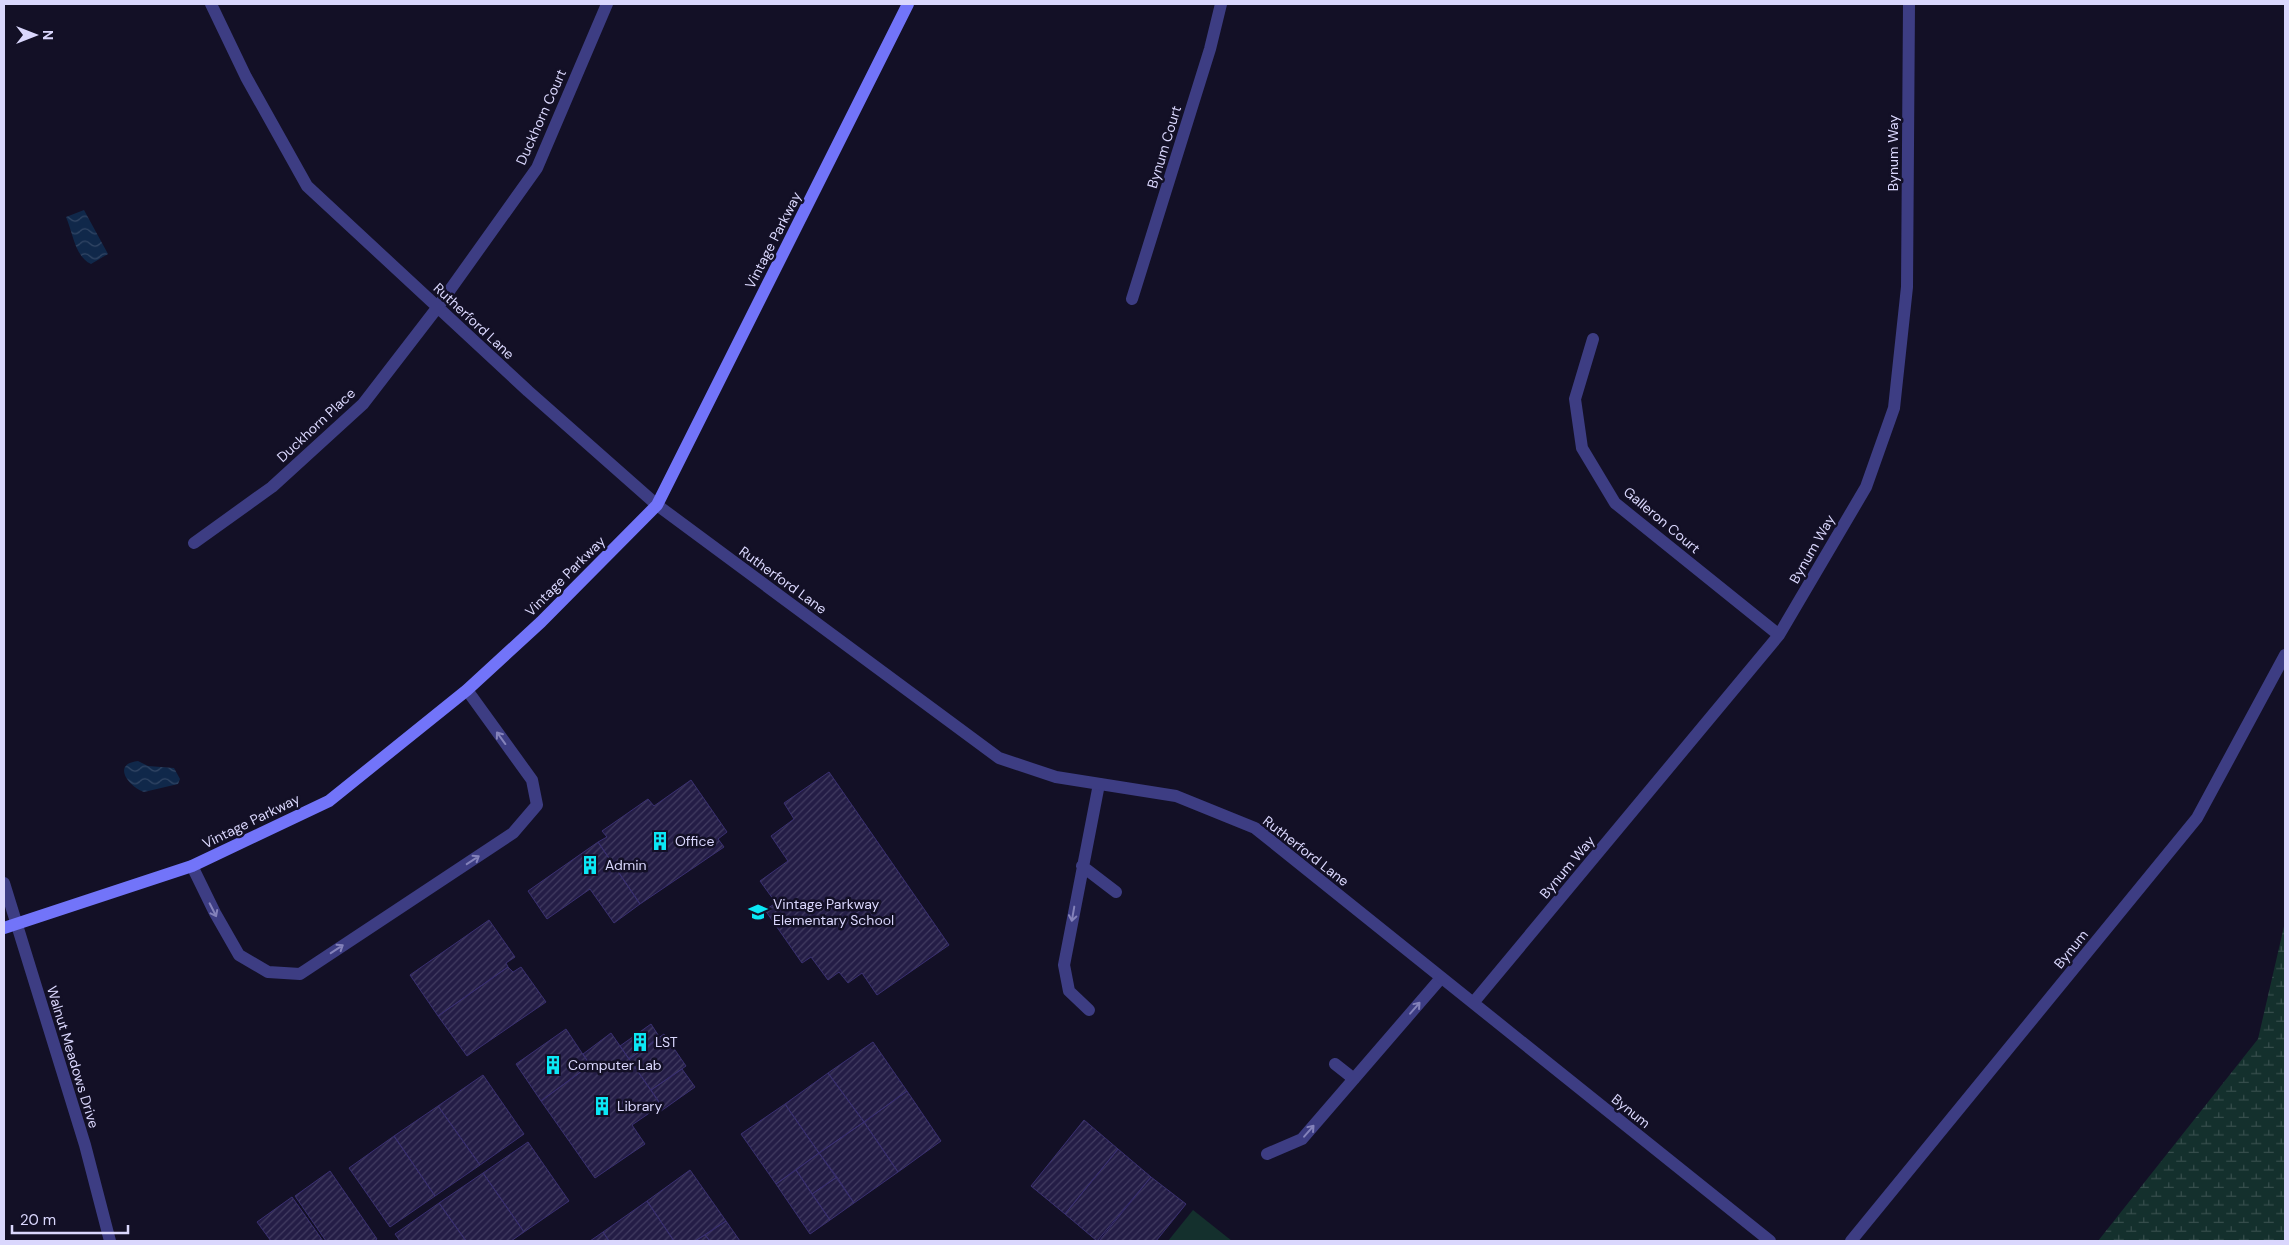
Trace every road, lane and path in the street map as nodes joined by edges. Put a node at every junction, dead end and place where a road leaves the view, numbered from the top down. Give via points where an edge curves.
1 (211, 4) edge
2 (607, 4) edge
3 (908, 4) edge
4 (1221, 4) edge
5 (1909, 4) edge
6 (1132, 299) dead end
7 (437, 308) junction
8 (1593, 339) dead end
9 (658, 505) junction
10 (194, 544) dead end
11 (1779, 635) junction
12 (2285, 656) edge
13 (467, 690) junction
14 (1099, 784) junction
15 (192, 866) junction
16 (1082, 866) junction
17 (4, 883) edge
18 (1116, 892) dead end
19 (10, 926) edge
20 (1440, 978) junction
21 (1473, 1004) junction
22 (1088, 1010) dead end
23 (1335, 1064) dead end
24 (1354, 1079) junction
25 (1267, 1154) dead end
26 (110, 1241) edge
27 (1770, 1241) edge
28 (1851, 1241) edge

1 - 7 street, Rutherford Lane via 246,77 307,186
2 - 7 street, Duckhorn Court via 537,168
3 - 9 street, Vintage Parkway
4 - 6 street, Bynum Court
5 - 11 street, Bynum Way via 1907,287 1894,408 1866,486
7 - 9 street, Rutherford Lane
7 - 10 street, Duckhorn Place via 363,404 272,486
8 - 11 street, Galleron Court via 1575,399 1582,448 1615,503
9 - 13 street, Vintage Parkway via 541,622
9 - 14 street, Rutherford Lane via 999,758 1056,777
11 - 21 street, Bynum Way
12 - 28 street, Bynum via 2197,818
13 - 15 street, Vintage Parkway via 329,801
15 -> 13 street via 239,955 268,972 300,974 513,833 537,805 532,780
14 - 16 street
14 - 20 street, Rutherford Lane via 1176,796 1255,828
15 - 19 street, Vintage Parkway
16 - 18 street
16 -> 22 street via 1064,965 1069,991
17 - 19 street, Walnut Meadows Drive
19 - 26 street, Walnut Meadows Drive via 85,1145
20 - 21 street, Rutherford Lane
24 -> 20 street
21 - 27 street, Bynum
23 - 24 street
25 -> 24 street via 1302,1139

